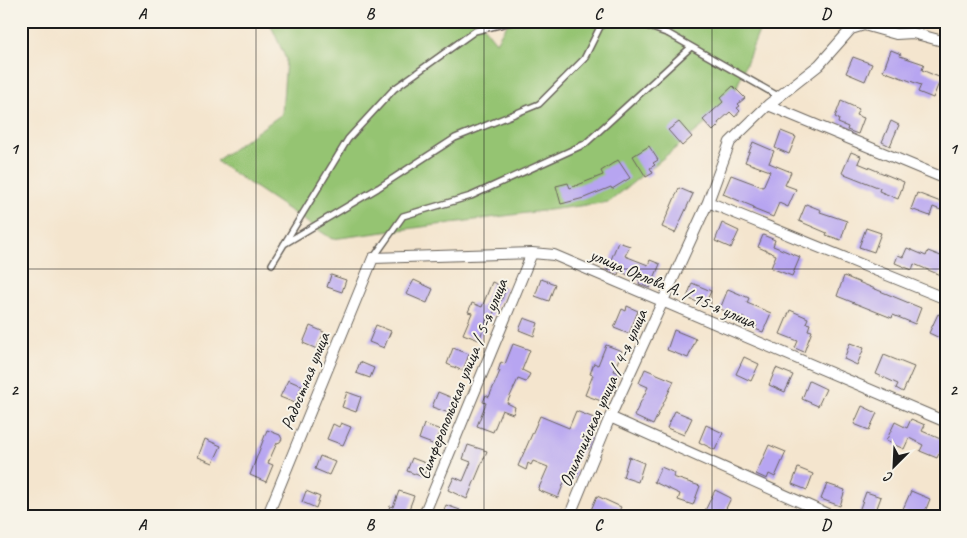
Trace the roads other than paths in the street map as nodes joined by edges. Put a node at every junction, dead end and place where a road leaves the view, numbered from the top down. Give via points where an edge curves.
1 (516, 21) edge
2 (603, 21) edge
3 (634, 21) edge
4 (946, 42) edge
5 (691, 47) junction
6 (779, 96) junction
7 (768, 104) junction
8 (946, 179) edge
9 (708, 202) junction
10 (284, 244) junction
11 (532, 253) junction
12 (373, 258) junction
13 (272, 264) dead end
14 (946, 299) edge
15 (664, 301) junction
16 (610, 417) junction
17 (946, 422) edge
18 (267, 517) edge
19 (423, 517) edge
20 (569, 517) edge
21 (834, 517) edge

1 - 10 lane via 476,31 394,90 348,139
2 - 10 lane via 584,60 539,104 455,138
3 - 5 lane via 669,34
4 - 6 street, Олимпийская улица / 4-я улица via 864,25 851,29 819,65
5 - 6 lane
5 - 12 lane via 585,144 471,196 403,216
6 - 7 street, Олимпийская улица / 4-я улица
7 - 8 street
7 - 9 street, Олимпийская улица / 4-я улица via 730,142
9 - 14 street
9 - 15 street, Олимпийская улица / 4-я улица
10 - 13 lane
11 - 12 street, улица Орлова А. / 15-я улица
11 - 15 street, улица Орлова А. / 15-я улица via 554,255
11 - 19 street, Симферопольская улица / 5-я улица
12 - 18 street, Радостная улица
15 - 16 street, Олимпийская улица / 4-я улица
15 - 17 street, улица Орлова А. / 15-я улица
16 - 20 street, Олимпийская улица / 4-я улица
16 - 21 street

